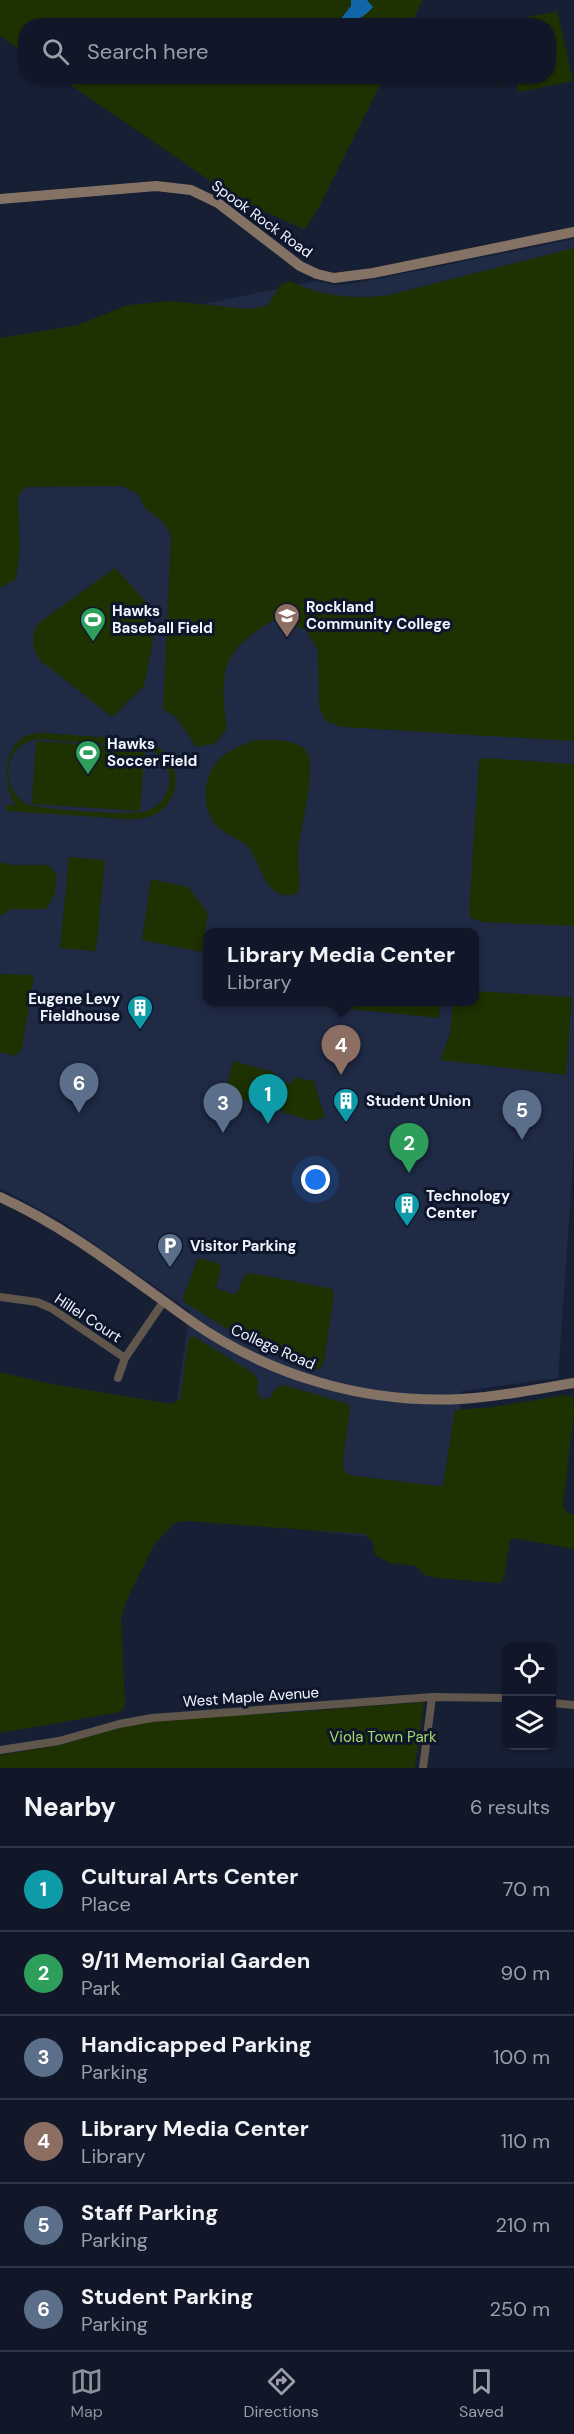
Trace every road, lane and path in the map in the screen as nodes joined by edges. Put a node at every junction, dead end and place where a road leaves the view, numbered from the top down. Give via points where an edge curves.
1 (0, 199) edge
2 (574, 232) edge
3 (0, 1197) edge
4 (0, 1297) edge
5 (164, 1301) junction
6 (125, 1358) junction
7 (118, 1378) dead end
8 (574, 1383) edge
9 (432, 1697) junction
10 (502, 1698) edge
11 (556, 1704) edge
12 (574, 1706) edge
13 (0, 1750) edge
14 (423, 1768) edge

1 - 2 street, Spook Rock Road via 156,186 191,189 210,197 300,266 334,278
3 - 5 street, College Road via 72,1237
4 - 6 street, Hillel Court via 51,1308
5 - 6 street
5 - 8 street, College Road via 257,1359 310,1380 364,1393 462,1399
6 - 7 street
9 - 10 street, West Maple Avenue
9 - 13 street, West Maple Avenue via 152,1718 59,1741
9 - 14 street
11 - 12 street

